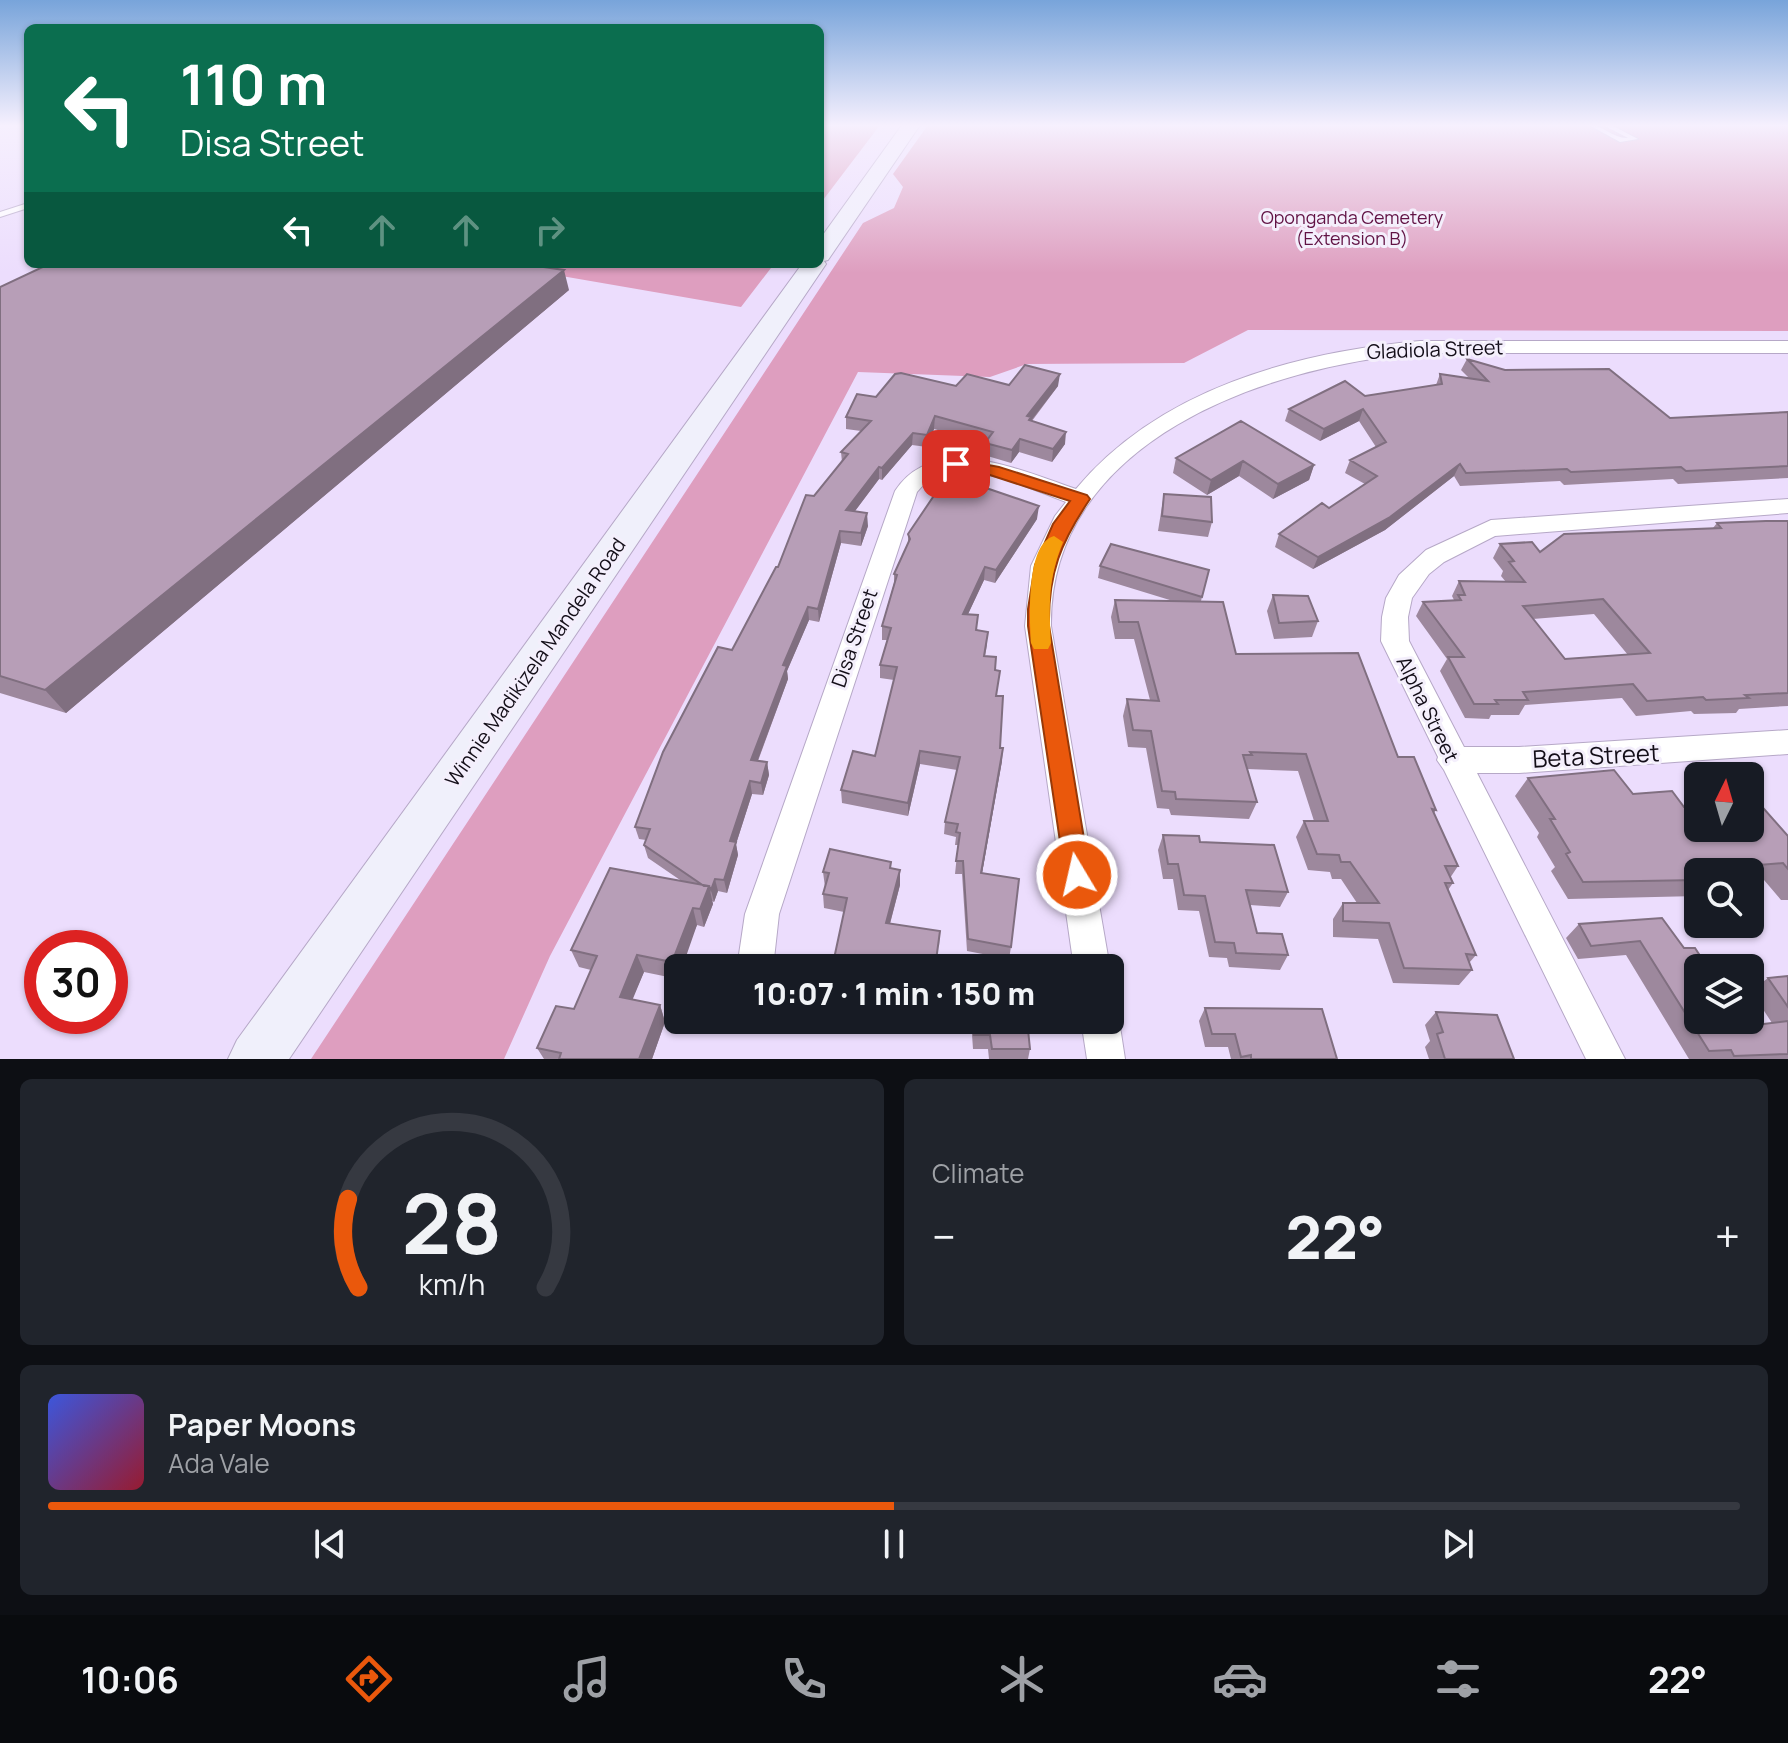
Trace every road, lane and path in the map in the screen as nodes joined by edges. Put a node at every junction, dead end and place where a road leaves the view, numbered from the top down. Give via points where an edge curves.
1 (876, 174) edge
2 (24, 206) edge
3 (0, 215) edge
4 (824, 249) edge
5 (811, 268) edge
6 (1788, 347) edge
7 (1081, 499) junction
8 (1788, 506) edge
9 (1788, 742) edge
10 (1452, 760) junction
11 (757, 954) edge
12 (1090, 954) edge
13 (1102, 1034) edge
14 (256, 1059) edge
15 (1106, 1059) edge
16 (1606, 1059) edge

1 - 4 main road
2 - 3 lane
5 - 14 main road, Winnie Madikizela Mandela Road
6 - 7 street, Gladiola Street via 1420,347 1362,350 1313,360 1180,416 1114,461
7 - 11 street, Disa Street via 956,464 925,471 906,491 762,914
7 - 12 street, Gladiola Street via 1062,524 1044,565 1038,626
8 - 10 street, Alpha Street via 1491,528 1420,565 1401,592 1393,617 1395,641
9 - 10 street, Beta Street
10 - 16 street, Alpha Street
13 - 15 street

